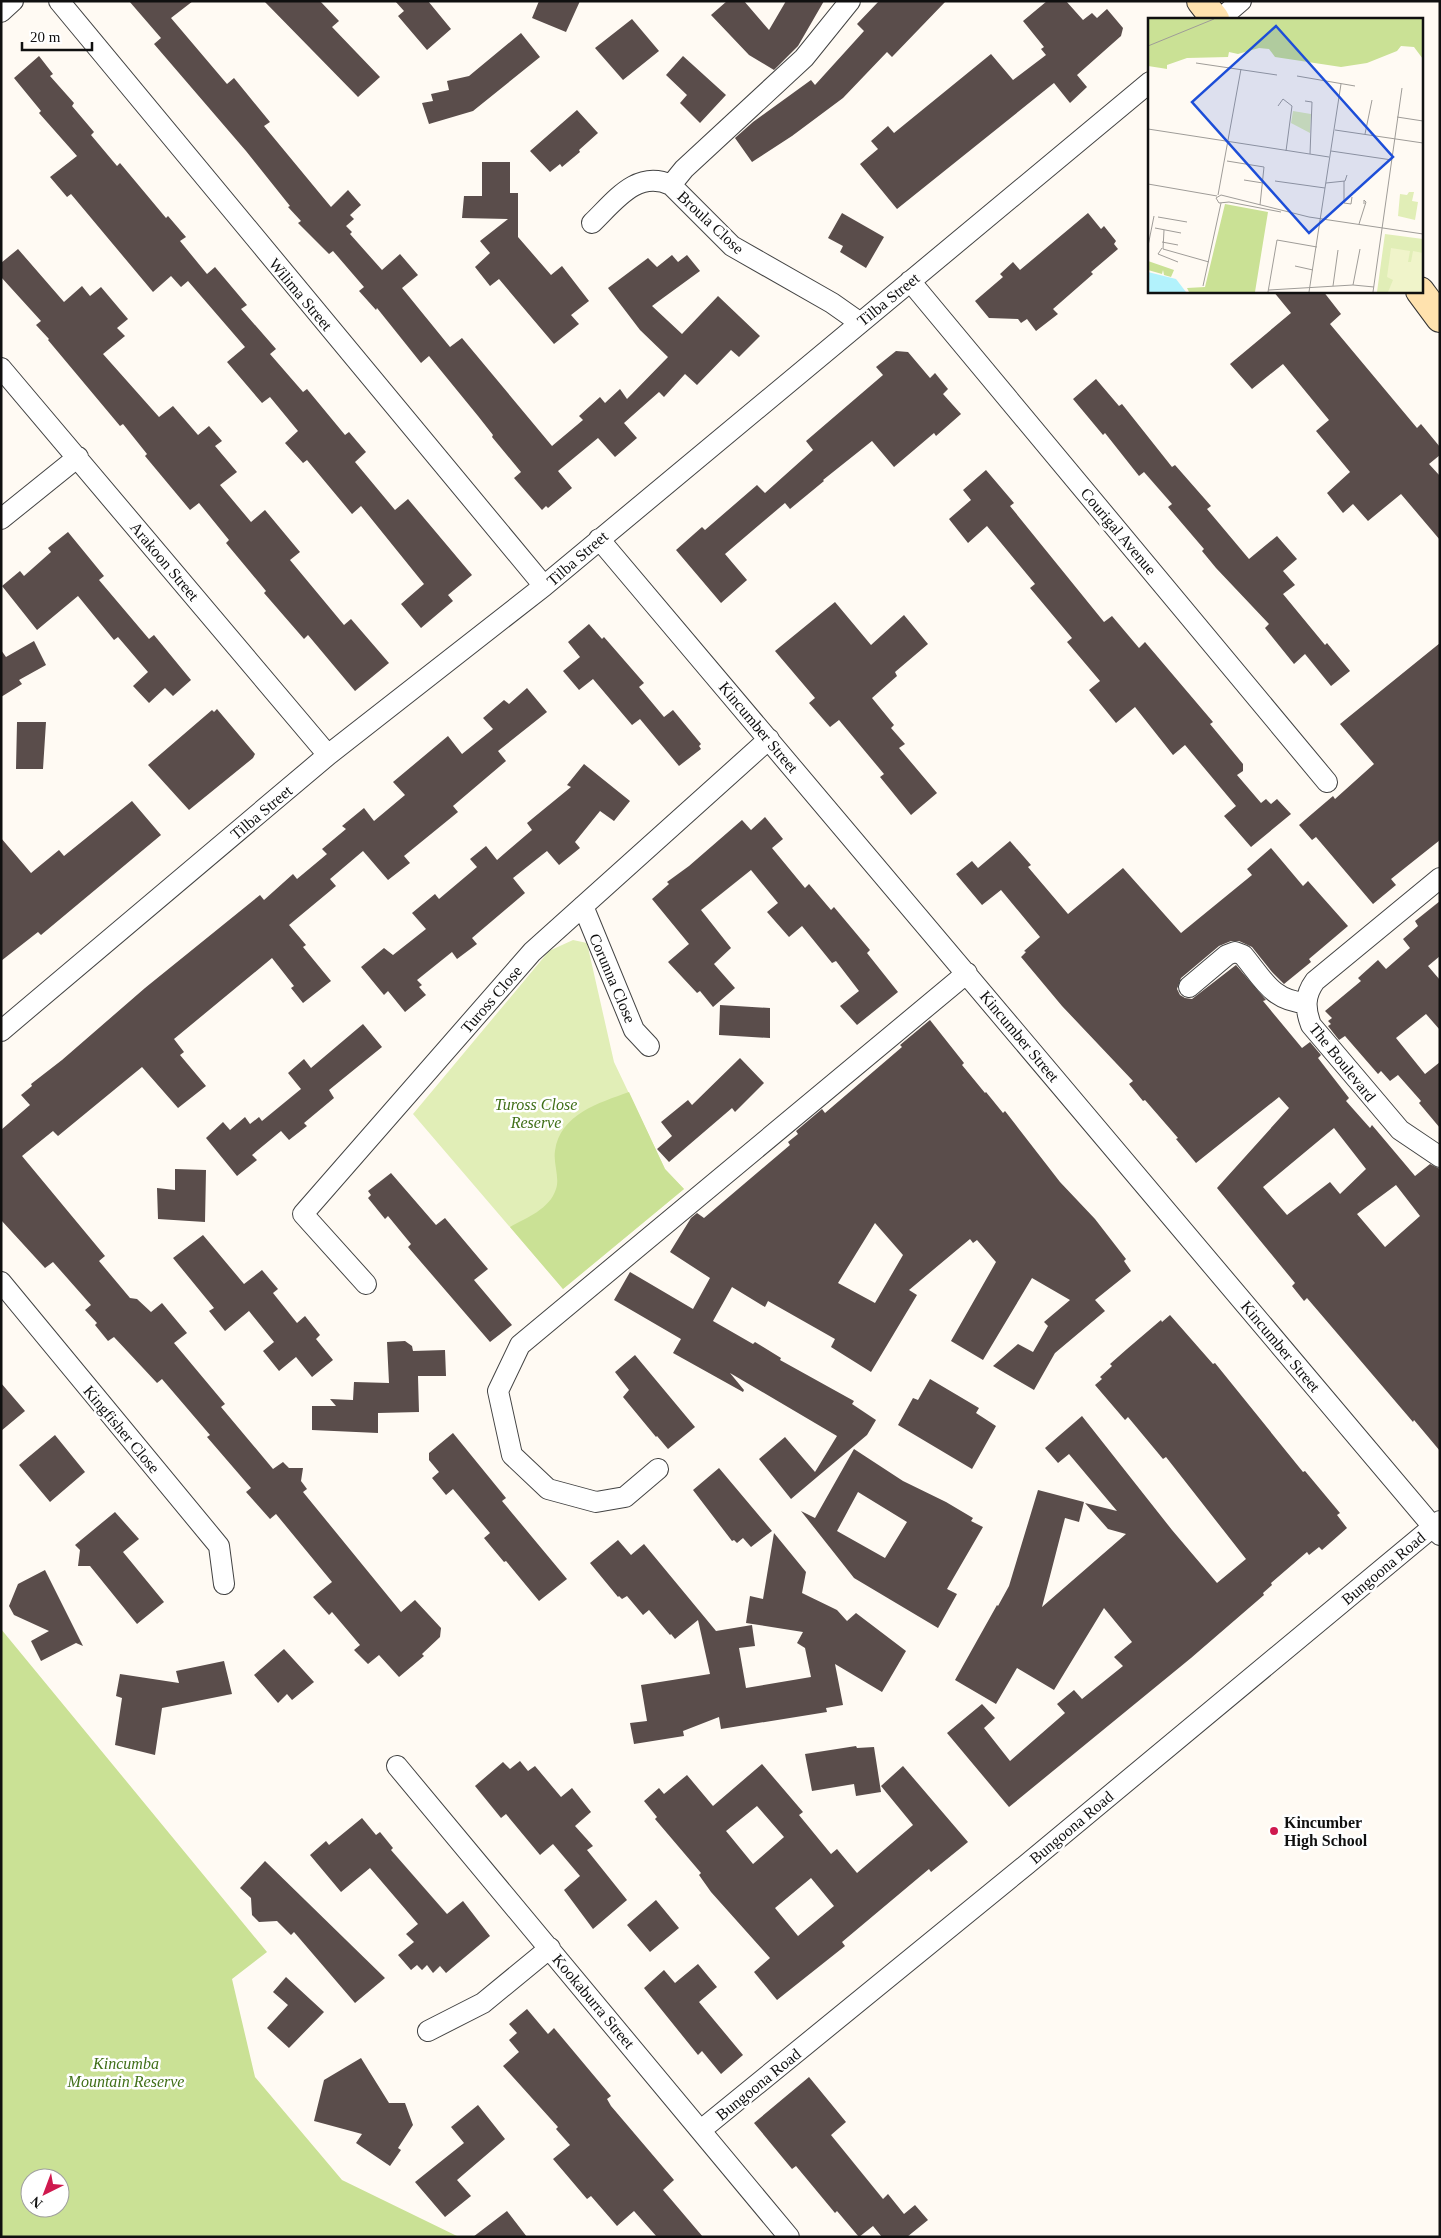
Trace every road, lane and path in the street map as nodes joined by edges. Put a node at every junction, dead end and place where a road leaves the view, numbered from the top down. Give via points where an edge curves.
1 (13, 1) edge
2 (59, 1) edge
3 (850, 1) edge
4 (1201, 1) edge
5 (1241, 1) edge
6 (1, 12) edge
7 (1214, 18) edge
8 (1221, 18) edge
9 (1148, 84) edge
10 (671, 186) junction
11 (592, 222) dead end
12 (910, 281) junction
13 (1421, 292) edge
14 (1440, 318) edge
15 (859, 322) junction
16 (1, 368) edge
17 (78, 457) junction
18 (1, 519) edge
19 (599, 539) junction
20 (544, 586) junction
21 (769, 738) junction
22 (328, 755) junction
23 (1327, 782) dead end
24 (1440, 878) edge
25 (583, 906) junction
26 (967, 973) junction
27 (1189, 987) dead end
28 (1306, 1003) junction
29 (1, 1031) edge
30 (649, 1046) dead end
31 (1440, 1157) edge
32 (1, 1282) edge
33 (366, 1284) dead end
34 (658, 1469) dead end
35 (1438, 1528) edge
36 (224, 1584) dead end
37 (397, 1766) dead end
38 (550, 1948) junction
39 (428, 2031) dead end
40 (701, 2130) junction
41 (789, 2237) edge

1 - 6 street
2 - 20 street, Wilima Street
3 - 10 street via 804,58 684,169
4 - 7 main road
5 - 8 street
9 - 12 street, Tilba Street
10 - 11 street, Broula Close via 661,180 647,180 635,185
10 - 15 street, Broula Close via 732,246
12 - 15 street, Tilba Street
12 - 23 street, Courigal Avenue
13 - 14 main road
15 - 19 street, Tilba Street
16 - 17 street, Arakoon Street
17 - 18 street
17 - 22 street, Arakoon Street
19 - 20 street, Tilba Street
19 - 21 street, Kincumber Street
20 - 22 street, Tilba Street
21 - 25 street, Tuross Close
21 - 26 street, Kincumber Street
22 - 29 street, Tilba Street
24 - 28 street, The Boulevard via 1315,981 1308,990
25 - 30 street, Corunna Close via 634,1030
25 - 33 street, Tuross Close via 532,952 303,1214
26 - 34 street via 520,1345 498,1391 512,1455 548,1489 596,1502 625,1497
26 - 35 street, Kincumber Street
27 - 28 street via 1235,952 1243,955 1278,996 1291,1002
28 - 31 street, The Boulevard via 1310,1025 1377,1105 1400,1130
32 - 36 street, Kingfisher Close via 220,1546
35 - 40 street, Bungoona Road
37 - 38 street, Kookaburra Street
38 - 39 street via 483,2003
38 - 40 street, Kookaburra Street
40 - 41 street, Kookaburra Street

